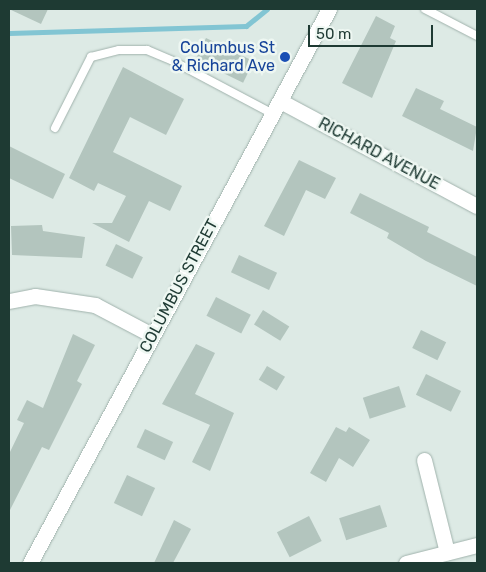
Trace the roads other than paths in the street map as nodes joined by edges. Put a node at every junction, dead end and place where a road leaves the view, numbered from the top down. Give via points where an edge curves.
1 (329, 9) edge
2 (425, 9) edge
3 (477, 36) edge
4 (276, 107) junction
5 (55, 128) dead end
6 (477, 206) edge
7 (9, 301) edge
8 (152, 335) junction
9 (424, 460) dead end
10 (477, 545) edge
11 (447, 552) junction
12 (30, 563) edge
13 (406, 563) edge

1 - 4 main road, COLUMBUS STREET
2 - 3 lane
4 - 5 lane via 147,50 119,50 91,57
4 - 6 main road, RICHARD AVENUE
4 - 8 main road, COLUMBUS STREET
7 - 8 main road via 35,296 95,305
8 - 12 main road, COLUMBUS STREET
9 - 11 main road
10 - 11 main road
11 - 13 main road

